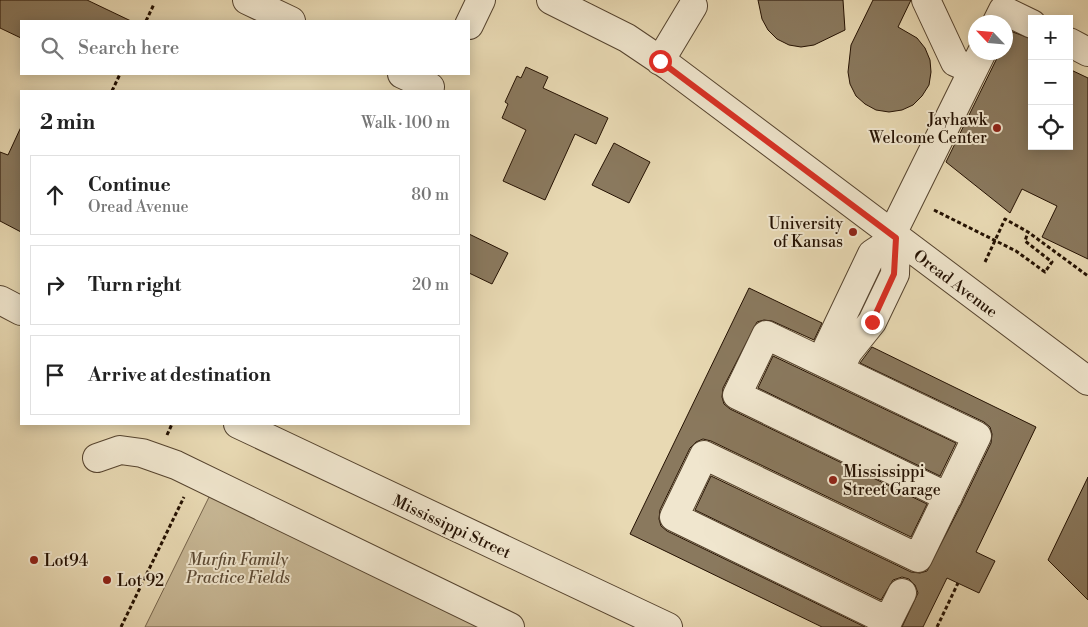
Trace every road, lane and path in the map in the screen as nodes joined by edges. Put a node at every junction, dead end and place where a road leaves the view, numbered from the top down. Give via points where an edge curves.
1 (247, 0) edge
2 (481, 0) edge
3 (551, 0) edge
4 (926, 0) edge
5 (154, 4) dead end
6 (693, 6) dead end
7 (1000, 15) edge
8 (146, 20) edge
9 (290, 20) edge
10 (1028, 22) edge
11 (470, 23) edge
12 (1073, 44) edge
13 (1088, 52) edge
14 (660, 61) junction
15 (977, 61) edge
16 (120, 75) edge
17 (404, 75) edge
18 (431, 86) edge
19 (112, 90) edge
20 (926, 206) dead end
21 (1028, 232) junction
22 (894, 236) junction
23 (995, 240) junction
24 (985, 262) dead end
25 (1088, 276) edge
26 (0, 300) edge
27 (20, 310) edge
28 (836, 361) junction
29 (1088, 382) edge
30 (240, 425) edge
31 (97, 458) dead end
32 (185, 496) dead end
33 (948, 497) junction
34 (958, 583) dead end
35 (902, 593) dead end
36 (121, 627) edge
37 (510, 627) edge
38 (668, 627) edge
39 (937, 627) edge

1 - 9 street
2 - 11 street
3 - 14 street, Oread Avenue via 626,38
4 - 15 street via 955,62
5 - 8 path
6 - 14 street
7 - 10 street via 1003,10
12 - 13 street
14 - 22 street, Oread Avenue
15 - 22 street
16 - 19 path
17 - 18 street
20 - 23 path
21 - 23 path via 1004,219
21 - 23 path via 1024,241 1052,262 1045,272
21 - 25 path
22 - 28 street
22 - 29 street, Oread Avenue
23 - 24 path
26 - 27 street
28 - 33 street via 977,436
28 - 33 street via 766,335 737,395
30 - 38 street, Mississippi Street
31 - 37 street via 120,450 142,453 176,465
32 - 36 path
33 - 35 street via 918,558 704,455 674,518 888,621
34 - 39 path

